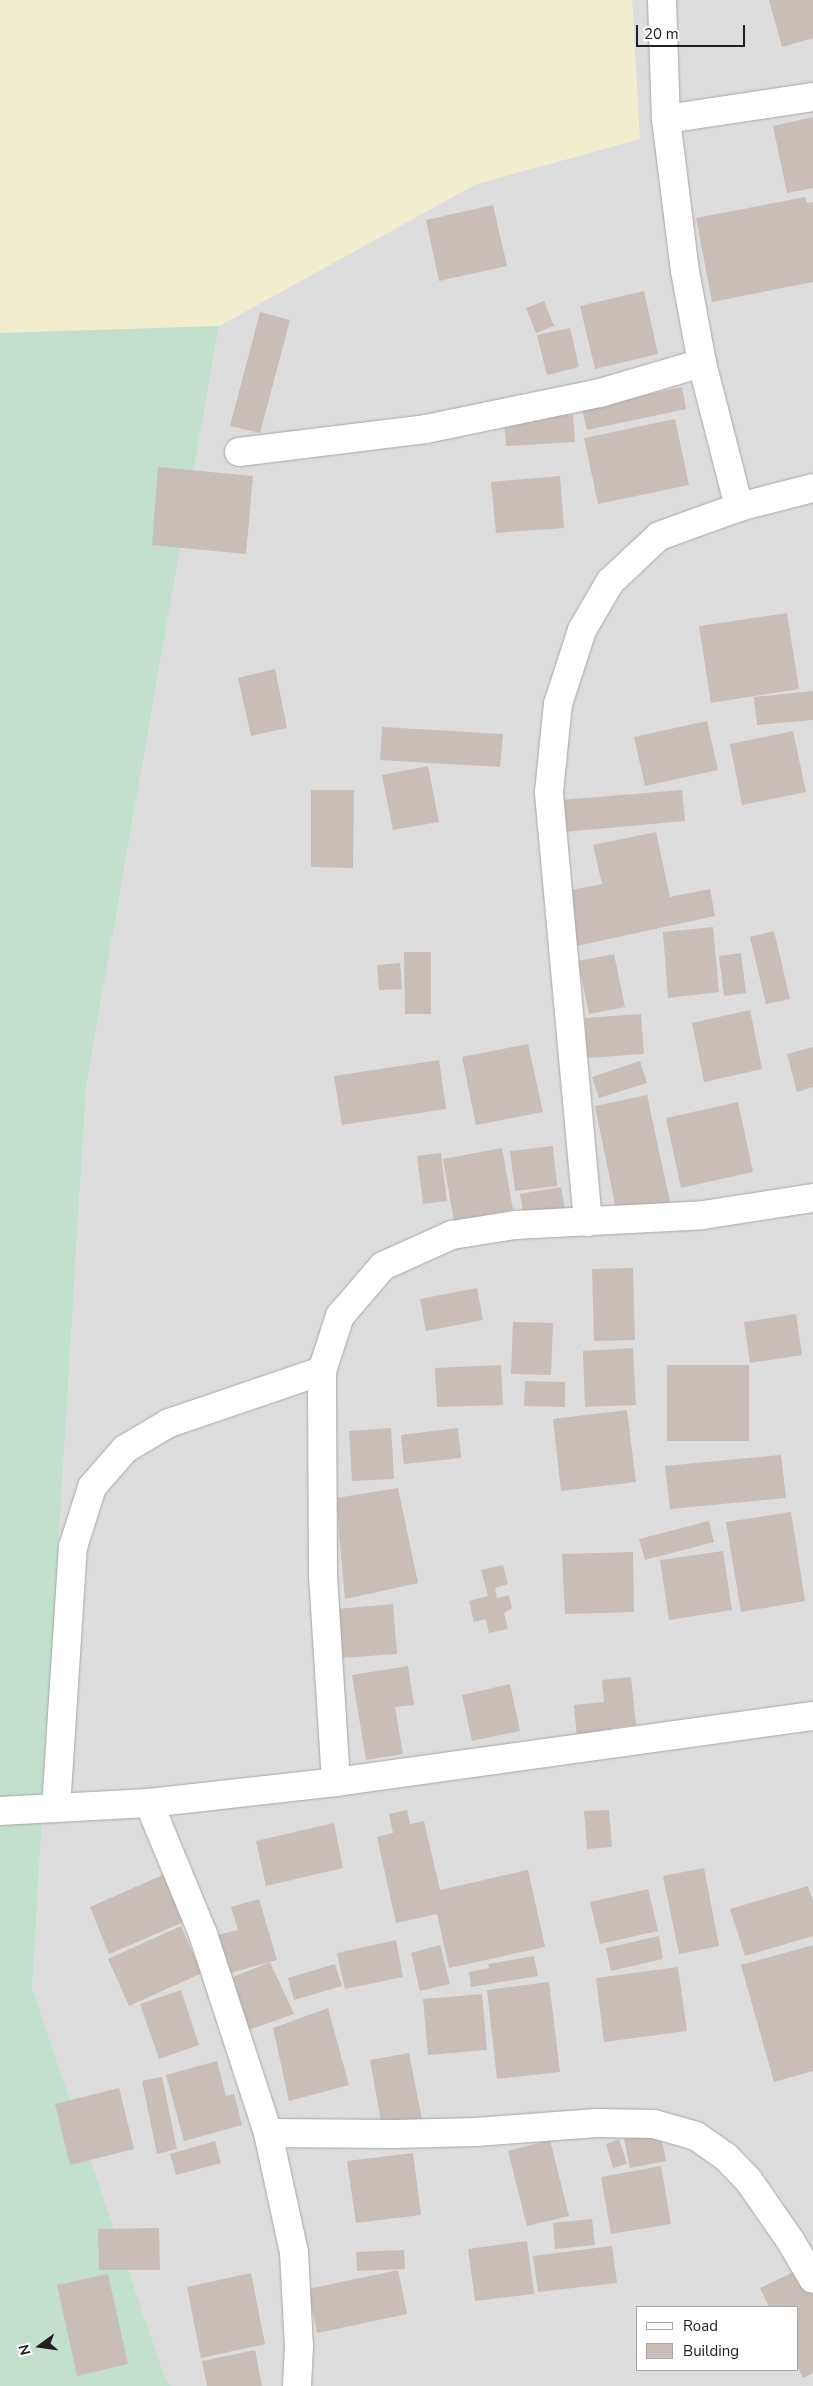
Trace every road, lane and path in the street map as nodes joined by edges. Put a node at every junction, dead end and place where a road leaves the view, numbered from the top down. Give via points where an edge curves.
1 (662, 0) edge
2 (813, 97) edge
3 (666, 119) junction
4 (702, 363) junction
5 (239, 452) dead end
6 (813, 489) edge
7 (739, 507) junction
8 (813, 1198) edge
9 (588, 1222) junction
10 (322, 1371) junction
11 (813, 1716) edge
12 (336, 1782) junction
13 (150, 1803) junction
14 (56, 1808) junction
15 (0, 1811) edge
16 (268, 2133) junction
17 (813, 2279) edge
18 (297, 2386) edge

1 - 3 street
2 - 3 street
3 - 4 street via 685,271
4 - 5 street via 600,393 426,429
4 - 7 street
6 - 7 street
7 - 9 street via 659,536 610,582 582,630 558,704 549,792
8 - 9 street via 703,1215
9 - 10 street via 515,1225 452,1235 383,1266 340,1316
10 - 12 street via 323,1576
10 - 14 street via 169,1423 125,1449 92,1487 73,1547
11 - 12 street
12 - 13 street
13 - 14 street
13 - 16 street via 203,1934
14 - 15 street
16 - 17 street via 396,2134 597,2123 654,2124 696,2136 726,2157 749,2181
16 - 18 street via 294,2252 299,2346

